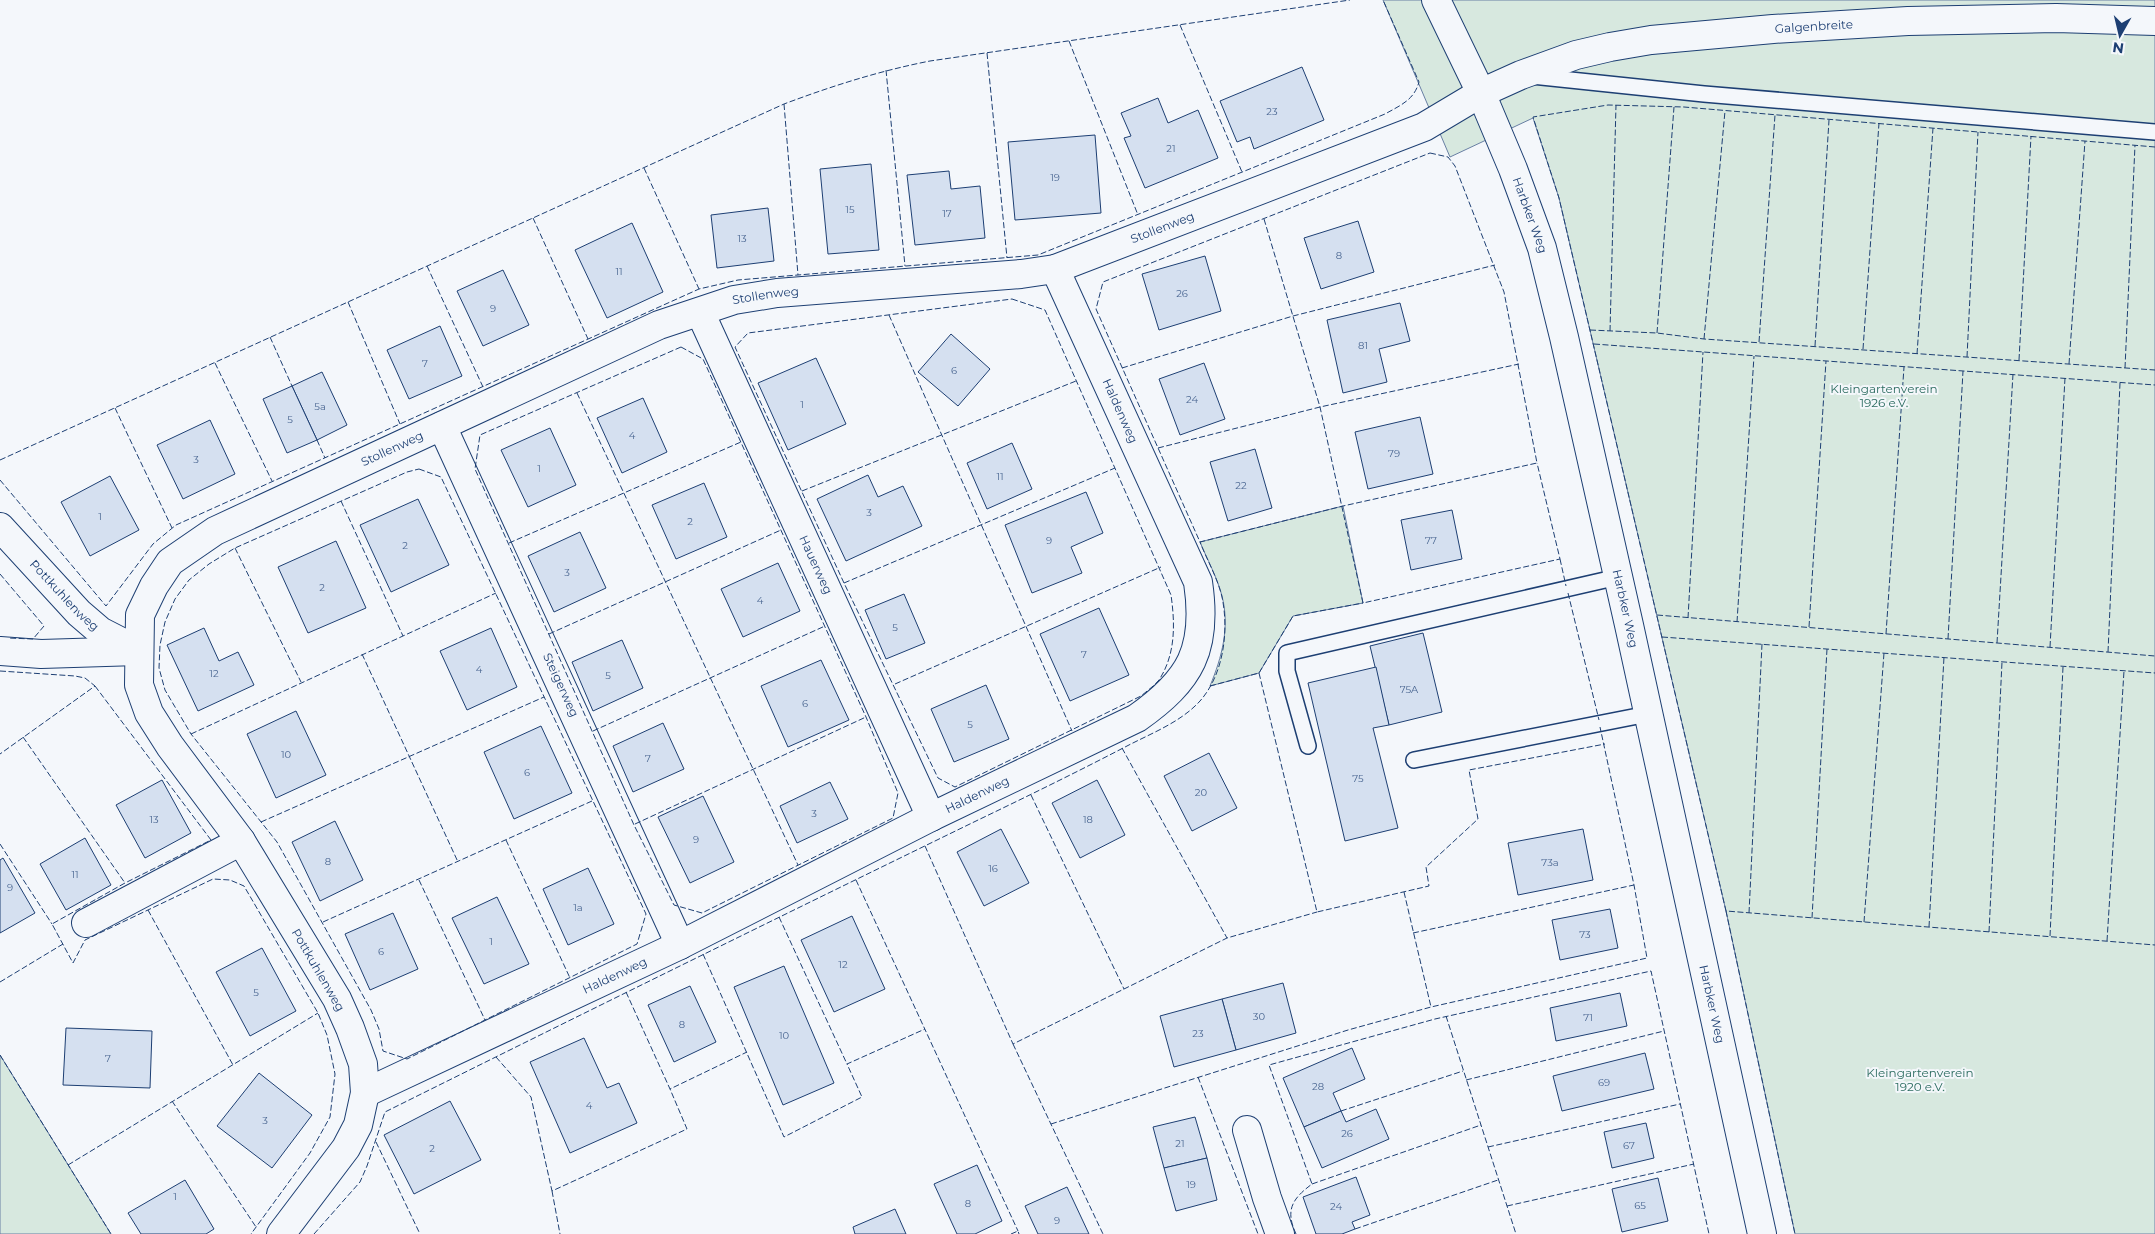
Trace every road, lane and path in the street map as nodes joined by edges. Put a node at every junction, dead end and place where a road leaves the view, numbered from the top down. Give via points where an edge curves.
1 (1436, 0) edge
2 (2155, 21) edge
3 (1520, 75) junction
4 (1481, 93) junction
5 (2155, 132) edge
6 (1055, 268) junction
7 (700, 312) junction
8 (442, 426) junction
9 (0, 526) edge
10 (1618, 577) junction
11 (0, 651) edge
12 (139, 651) junction
13 (1648, 714) junction
14 (1308, 746) dead end
15 (1414, 760) dead end
16 (931, 817) junction
17 (241, 841) junction
18 (86, 923) dead end
19 (680, 945) junction
20 (365, 1094) junction
21 (1247, 1130) dead end
22 (280, 1234) edge
23 (1280, 1234) edge
24 (1762, 1234) edge

1 - 4 street, Harbker Weg
2 - 3 street, Galgenbreite via 2056,18 1908,21 1764,30 1610,47
3 - 4 street, Galgenbreite
3 - 5 lane
4 - 6 street, Stollenweg via 1424,127
4 - 10 street, Harbker Weg via 1542,248
6 - 7 street, Stollenweg via 1021,274 778,293 734,300
6 - 16 street, Haldenweg via 1198,582 1202,609 1200,637 1193,659 1179,680 1160,702 1137,718
7 - 8 street, Stollenweg via 660,325
7 - 16 street, Hauerweg
8 - 12 street, Stollenweg via 215,532 170,562 140,615
8 - 19 street, Steigerweg
9 - 12 street, Pottkuhlenweg via 79,613 100,631
10 - 13 street, Harbker Weg
10 - 14 lane via 1287,653 1287,671
11 - 12 street via 41,654
12 - 17 street, Pottkuhlenweg via 139,685 149,713
13 - 15 lane
13 - 24 street, Harbker Weg
16 - 19 street, Haldenweg
17 - 18 street
17 - 20 street, Pottkuhlenweg via 336,999 362,1064
19 - 20 street, Haldenweg
20 - 22 street, Pottkuhlenweg via 358,1125 346,1148
21 - 23 street

